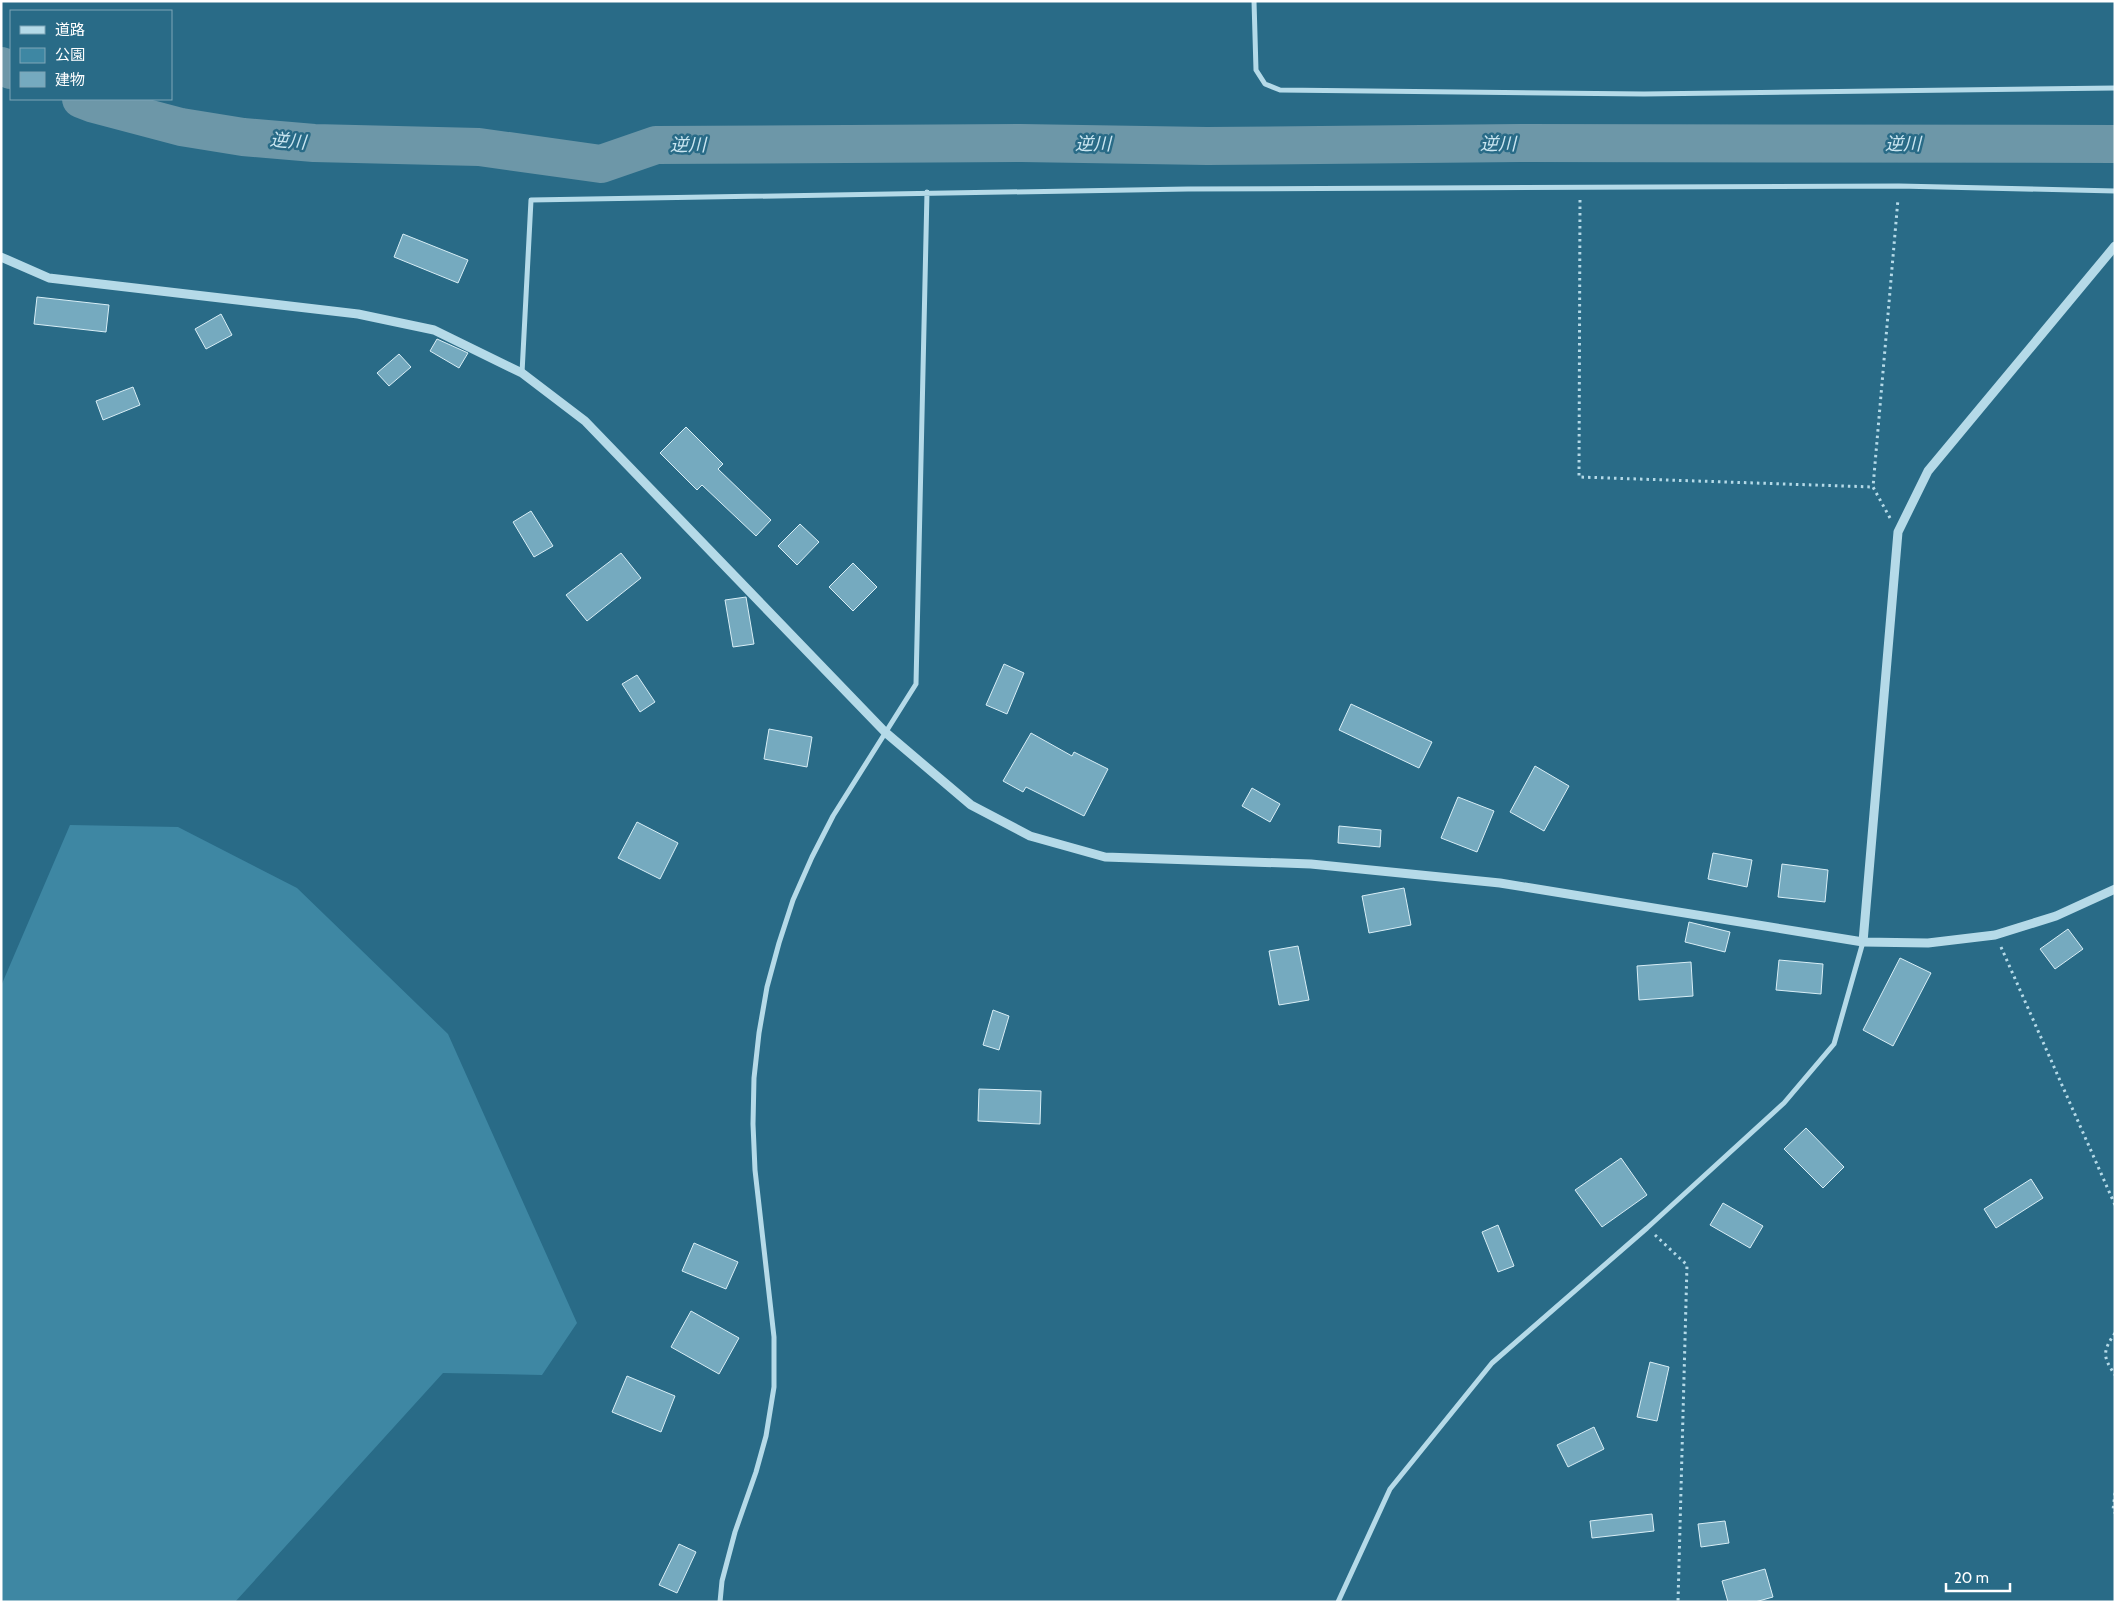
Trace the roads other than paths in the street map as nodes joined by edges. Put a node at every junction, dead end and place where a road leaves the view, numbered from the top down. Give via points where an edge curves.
1 (1254, 1) edge
2 (2115, 88) edge
3 (2115, 191) edge
4 (927, 192) junction
5 (2115, 246) edge
6 (1, 257) edge
7 (522, 373) junction
8 (884, 732) junction
9 (2115, 889) edge
10 (1863, 942) junction
11 (720, 1602) edge
12 (1338, 1602) edge

1 - 2 street via 1256,70 1265,84 1280,90 1644,94
3 - 4 street via 1899,186
4 - 7 street via 531,200
4 - 8 street via 916,684
5 - 10 street via 1928,471 1898,532
6 - 7 street via 49,278 358,314 434,330
7 - 8 street via 585,421
8 - 10 street via 971,805 1030,836 1105,857 1311,864 1500,883
8 - 11 street via 812,857 793,900 767,988 758,1042 753,1124 755,1170 774,1337 774,1387 766,1436 735,1532
9 - 10 street via 2056,916 1995,934 1928,943
10 - 12 street via 1834,1044 1784,1103 1492,1363 1390,1489

